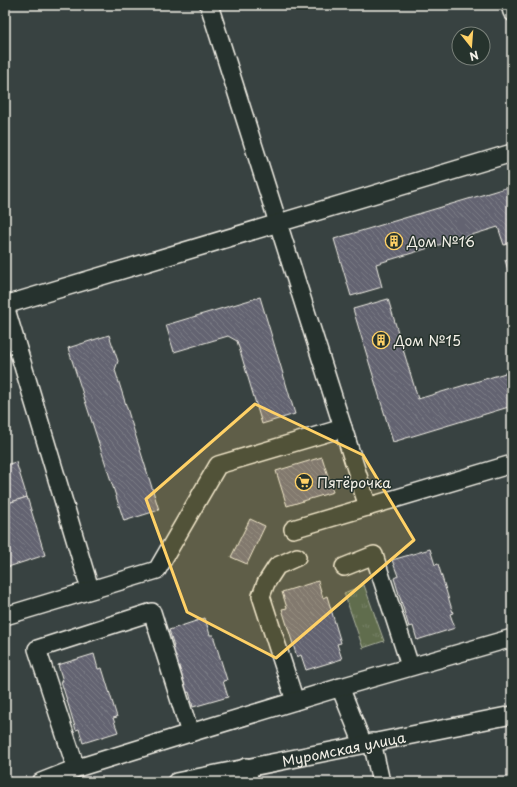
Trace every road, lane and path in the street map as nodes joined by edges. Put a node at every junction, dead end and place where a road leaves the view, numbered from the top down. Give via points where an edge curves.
1 (209, 5) edge
2 (510, 5) edge
3 (512, 12) edge
4 (512, 153) edge
5 (278, 223) junction
6 (5, 306) edge
7 (343, 428) junction
8 (511, 470) edge
9 (368, 507) junction
10 (293, 529) dead end
11 (297, 557) dead end
12 (344, 567) dead end
13 (90, 589) junction
14 (5, 616) edge
15 (512, 638) edge
16 (410, 666) junction
17 (340, 687) junction
18 (295, 701) junction
19 (512, 715) edge
20 (190, 733) junction
21 (368, 743) junction
22 (74, 769) junction
23 (248, 775) edge
24 (41, 782) edge
25 (176, 782) edge
26 (381, 782) edge

1 - 5 street
2 - 3 street
4 - 5 street
5 - 6 street
5 - 7 street
6 - 13 street
7 - 9 street
7 - 13 street via 218,465 157,570
8 - 9 street
9 - 10 street
11 - 18 street via 277,566 261,596
12 - 16 street via 374,555
13 - 14 street
15 - 16 street
16 - 17 street
17 - 18 street
17 - 21 street
18 - 20 street
19 - 21 street, Муромская улица
20 - 22 street
20 - 22 street via 152,612 37,649
21 - 23 street, Муромская улица
21 - 26 street
22 - 24 street
23 - 25 street, Муромская улица

